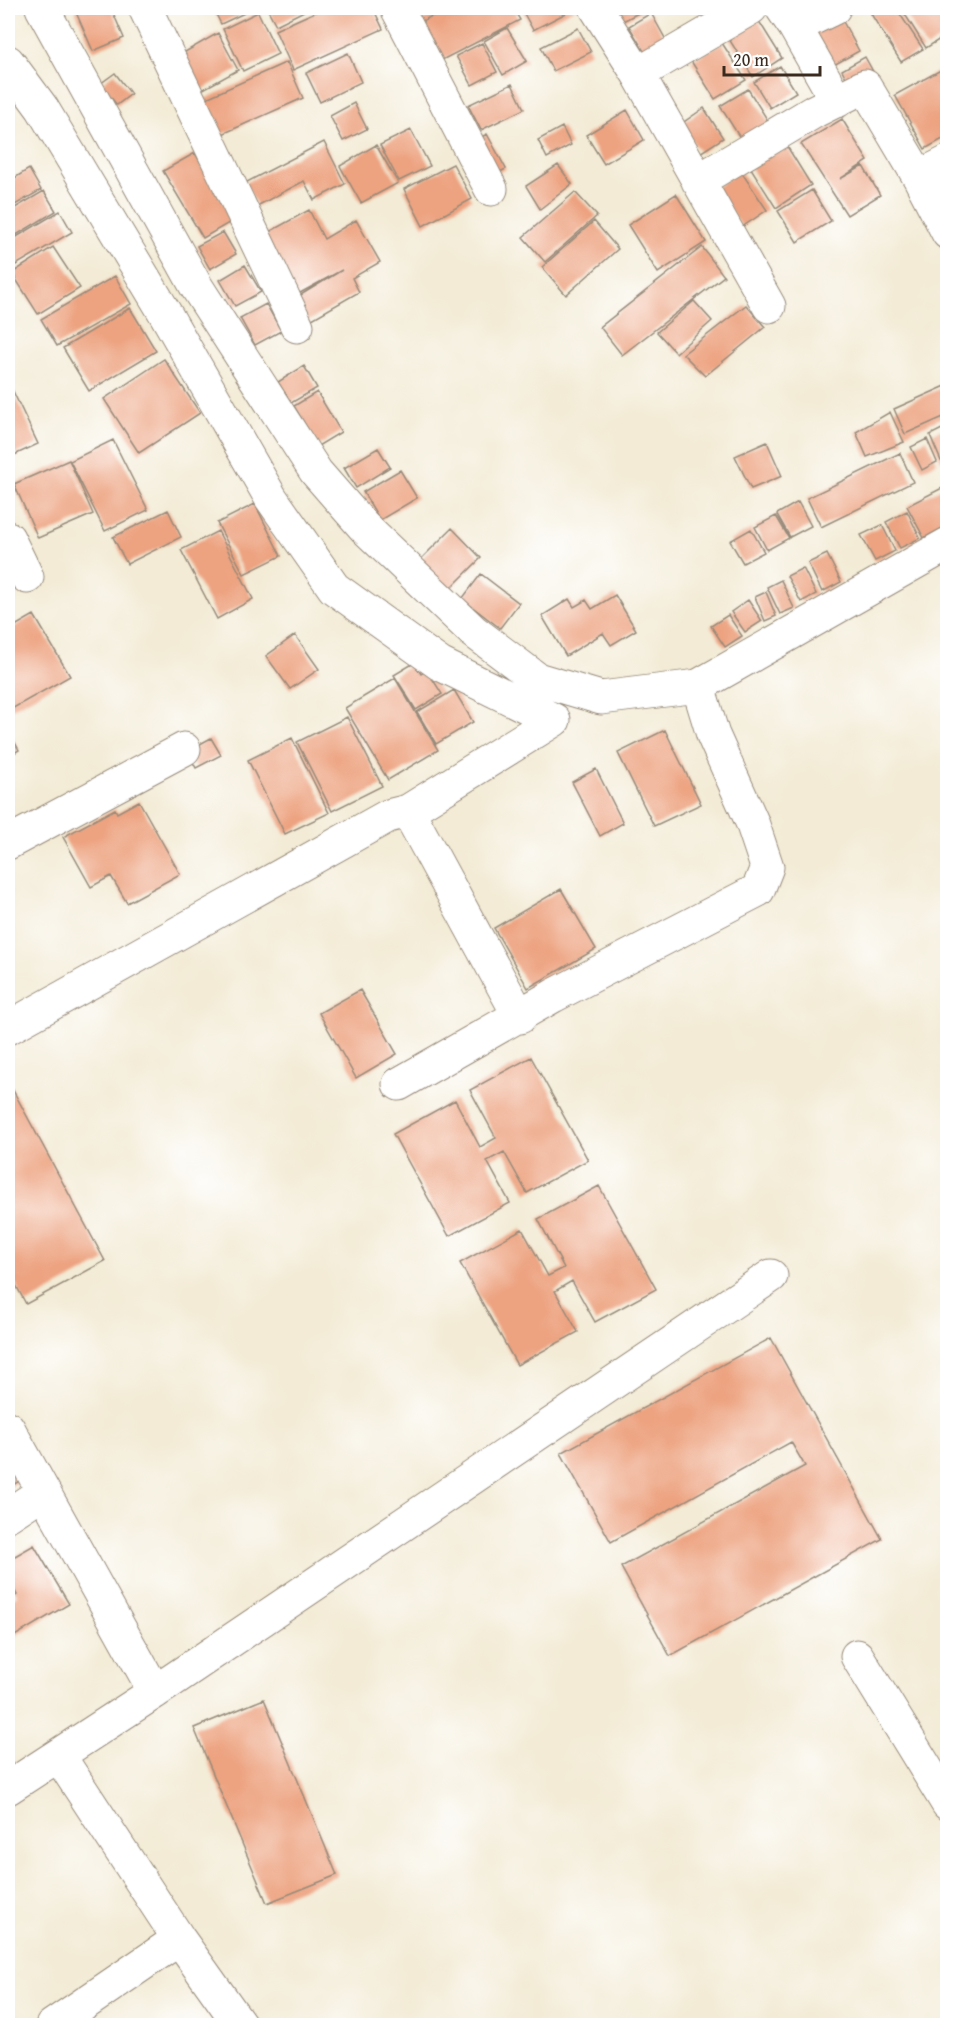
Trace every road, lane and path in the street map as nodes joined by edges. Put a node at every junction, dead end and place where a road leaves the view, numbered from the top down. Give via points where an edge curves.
1 (42, 8) edge
2 (146, 8) edge
3 (397, 8) edge
4 (596, 8) edge
5 (751, 8) edge
6 (834, 8) edge
7 (788, 17) edge
8 (8, 62) edge
9 (638, 74) junction
10 (837, 101) junction
11 (948, 162) edge
12 (919, 177) junction
13 (698, 181) junction
14 (491, 189) dead end
15 (948, 233) edge
16 (769, 306) dead end
17 (297, 326) dead end
18 (8, 538) edge
19 (948, 544) edge
20 (27, 578) dead end
21 (698, 686) junction
22 (597, 700) junction
23 (557, 718) junction
24 (184, 749) dead end
25 (408, 811) junction
26 (8, 843) edge
27 (520, 1017) junction
28 (8, 1028) edge
29 (399, 1084) dead end
30 (771, 1276) dead end
31 (8, 1428) edge
32 (43, 1492) junction
33 (8, 1515) edge
34 (857, 1656) dead end
35 (156, 1692) junction
36 (59, 1756) junction
37 (8, 1788) edge
38 (948, 1804) edge
39 (179, 1939) junction
40 (52, 2025) edge
41 (241, 2025) edge

1 - 22 street via 195,286 316,472 364,527 473,631 537,679
2 - 17 street
3 - 14 street
4 - 9 street
5 - 9 street
6 - 7 street
7 - 10 street
8 - 23 street via 42,108 271,498 334,588 440,664
9 - 13 street
10 - 12 street via 865,86
10 - 13 street
11 - 12 street
12 - 15 street
13 - 16 street
18 - 20 street
19 - 21 street
21 - 22 street
21 - 27 street via 712,735 752,822 767,867 758,890
22 - 23 street
23 - 25 street
24 - 26 street
25 - 27 street
25 - 28 street via 388,816
27 - 29 street
30 - 35 street
31 - 32 street
32 - 33 street
32 - 35 street
34 - 38 street
35 - 36 street
36 - 37 street
36 - 39 street
39 - 40 street
39 - 41 street

